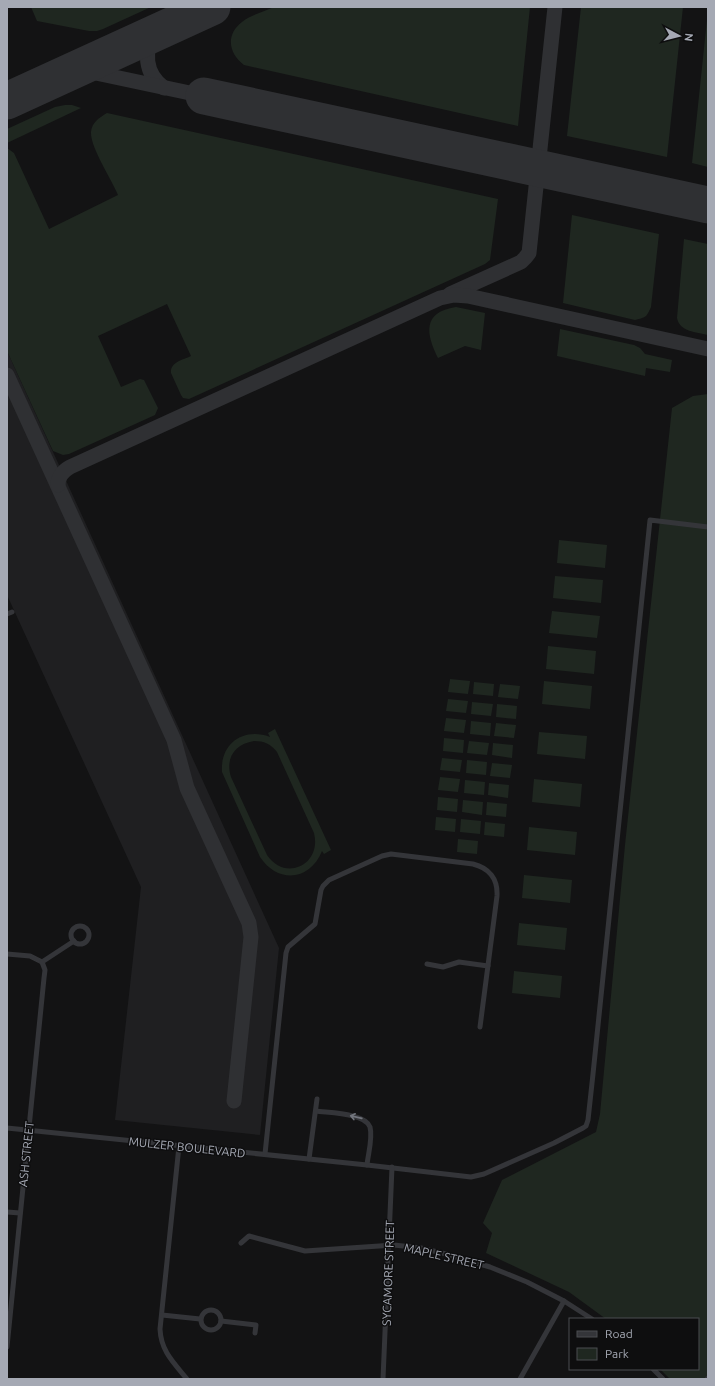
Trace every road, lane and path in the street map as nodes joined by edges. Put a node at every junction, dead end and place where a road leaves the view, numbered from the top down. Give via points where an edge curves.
1 (708, 527) edge
2 (74, 941) dead end
3 (7, 954) edge
4 (42, 962) junction
5 (427, 964) dead end
6 (488, 966) junction
7 (480, 1027) dead end
8 (317, 1099) dead end
9 (316, 1111) junction
10 (7, 1128) edge
11 (28, 1131) junction
12 (179, 1146) junction
13 (265, 1154) junction
14 (310, 1159) junction
15 (367, 1165) junction
16 (392, 1167) junction
17 (7, 1212) edge
18 (20, 1213) junction
19 (241, 1244) dead end
20 (389, 1245) junction
21 (10, 1293) edge
22 (564, 1301) junction
23 (162, 1316) junction
24 (590, 1318) edge
25 (200, 1319) junction
26 (221, 1321) junction
27 (256, 1333) dead end
28 (7, 1347) edge
29 (654, 1370) edge
30 (187, 1379) edge
31 (383, 1379) edge
32 (520, 1379) edge
33 (663, 1379) edge

1 - 16 street, MULZER BOULEVARD via 650,520 587,1123 583,1128 554,1143 479,1176
2 - 4 street
3 - 4 street via 30,956
4 - 11 street, ASH STREET via 45,970
5 - 6 street via 443,967 459,962
6 - 7 street
6 - 13 street via 498,889 494,877 479,866 387,854 325,883 320,894 315,924 288,947 286,953
8 - 9 street
9 - 14 street
15 -> 9 street via 371,1134 366,1121 355,1116
10 - 11 street, MULZER BOULEVARD
11 - 12 street, MULZER BOULEVARD
11 - 18 street, ASH STREET
12 - 13 street, MULZER BOULEVARD
12 - 23 street
13 - 14 street, MULZER BOULEVARD
14 - 15 street, MULZER BOULEVARD
15 - 16 street, MULZER BOULEVARD
16 - 20 street, SYCAMORE STREET
17 - 18 street
18 - 21 street, ASH STREET
19 - 20 street, MAPLE STREET via 249,1236 306,1251
20 - 22 street, MAPLE STREET via 421,1248 477,1262
20 - 31 street, SYCAMORE STREET
21 - 28 street, ASH STREET
22 - 24 street, MAPLE STREET
22 - 32 street
23 - 25 street
23 - 30 street via 161,1337 164,1348
25 - 26 street via 205,1312 212,1310 219,1313
25 - 26 street via 203,1327 208,1330 218,1328
26 - 27 street via 256,1325
29 - 33 street

